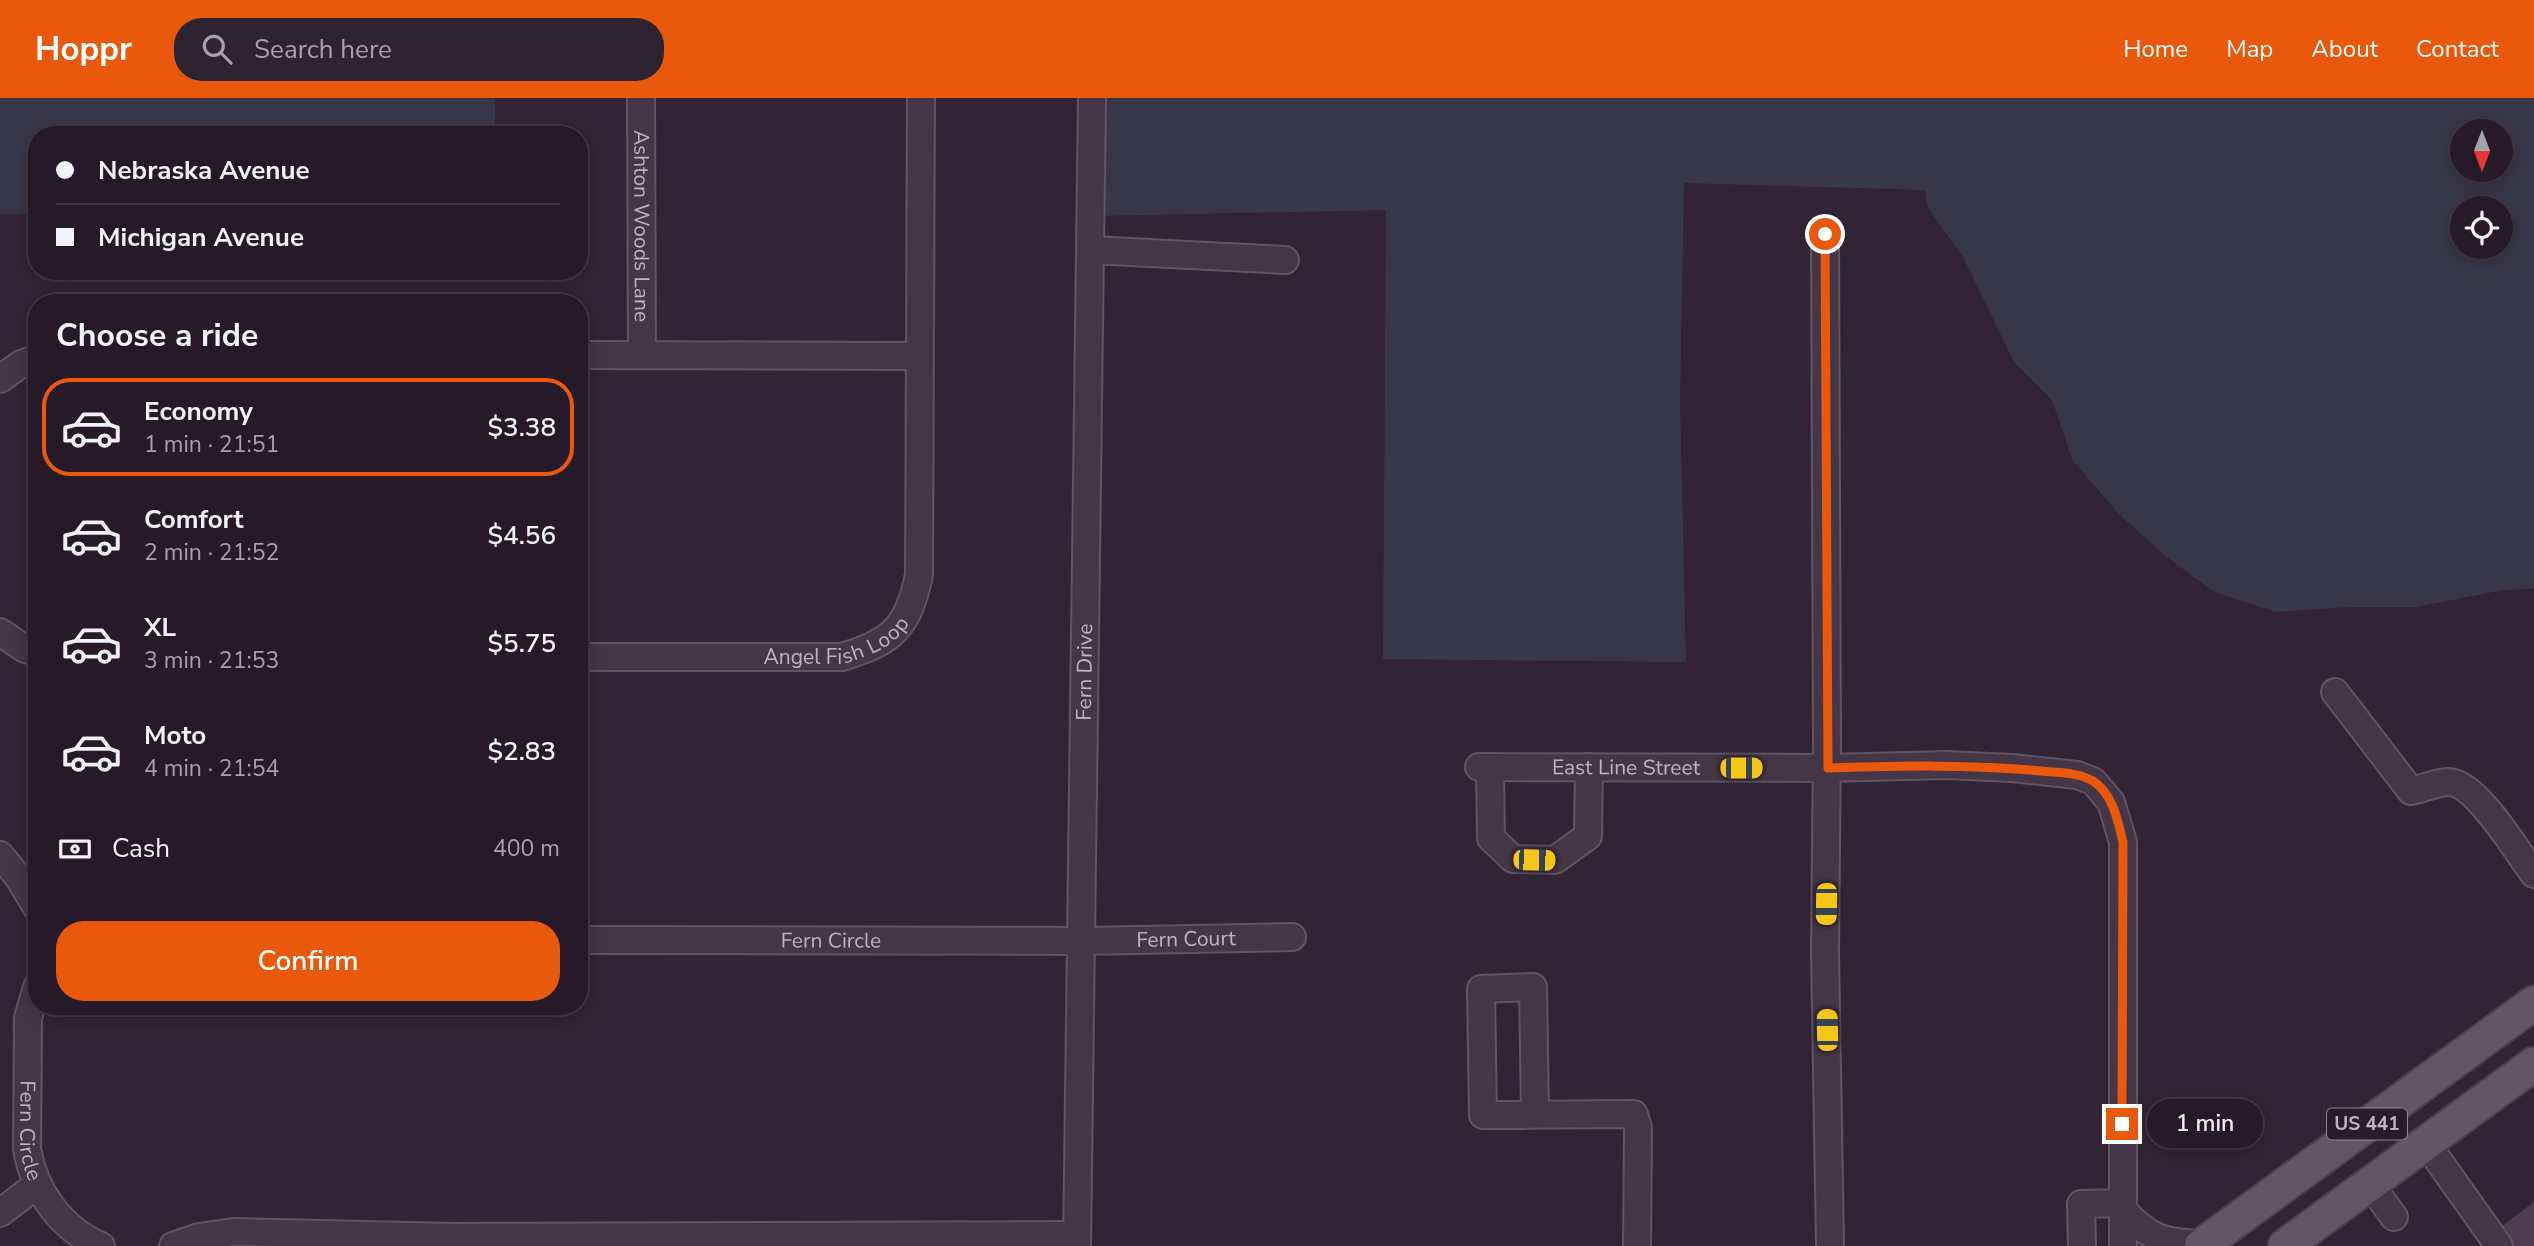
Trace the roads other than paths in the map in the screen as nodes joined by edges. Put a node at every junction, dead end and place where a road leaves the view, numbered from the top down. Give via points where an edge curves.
1 (641, 98) edge
2 (921, 98) edge
3 (1092, 98) edge
4 (1825, 234) dead end
5 (1091, 250) junction
6 (1285, 260) dead end
7 (588, 355) edge
8 (642, 355) junction
9 (920, 356) junction
10 (28, 361) edge
11 (0, 379) edge
12 (0, 632) edge
13 (28, 650) edge
14 (588, 657) edge
15 (2335, 692) dead end
16 (1589, 767) junction
17 (1828, 768) junction
18 (0, 855) edge
19 (2534, 874) edge
20 (28, 893) edge
21 (1292, 937) dead end
22 (588, 940) edge
23 (1082, 941) junction
24 (2534, 1003) edge
25 (29, 1015) edge
26 (2534, 1064) edge
27 (2446, 1068) junction
28 (1535, 1115) junction
29 (2426, 1143) junction
30 (2370, 1184) junction
31 (38, 1188) junction
32 (2123, 1206) junction
33 (0, 1213) edge
34 (2394, 1217) dead end
35 (1077, 1241) edge
36 (2202, 1245) edge
37 (101, 1246) edge
38 (173, 1246) edge
39 (1637, 1246) edge
40 (1830, 1246) edge
41 (2082, 1246) edge
42 (2123, 1246) edge
43 (2285, 1246) edge
44 (2499, 1246) edge

1 - 8 street, Ashton Woods Lane
2 - 9 street, Angel Fish Loop
3 - 5 street, Fern Drive
4 - 17 street
5 - 6 street
5 - 23 street, Fern Drive
7 - 8 street
8 - 9 street
9 - 14 street, Angel Fish Loop via 919,575 913,604 898,630 872,649 842,657
10 - 11 street
12 - 13 street
15 - 19 street via 2411,792 2451,782 2463,787 2476,797
16 - 16 street, East Line Street via 1485,766 1491,838 1514,859 1555,860 1588,836
16 - 17 street, East Line Street
17 - 32 street, East Line Street via 2012,768 2077,775 2103,790 2123,842
17 - 40 street via 1825,952
18 - 20 street
21 - 23 street, Fern Court
22 - 23 street, Fern Circle
23 - 35 street, Fern Drive
24 - 27 main road, US 441
25 - 31 street, Fern Circle via 27,1149
26 - 29 main road, US 441
27 - 29 main road via 2423,1111
27 - 36 main road, US 441
28 - 28 street via 1483,1115 1481,989 1534,987
28 - 39 street via 1634,1114 1638,1128
29 - 30 main road, US 441
29 - 44 street
30 - 34 street
30 - 43 main road, US 441
31 - 33 street
31 - 37 street, Fern Circle via 62,1219
32 - 36 street via 2137,1226 2155,1238
32 - 41 street via 2081,1204
32 - 42 street
35 - 38 street via 233,1232

